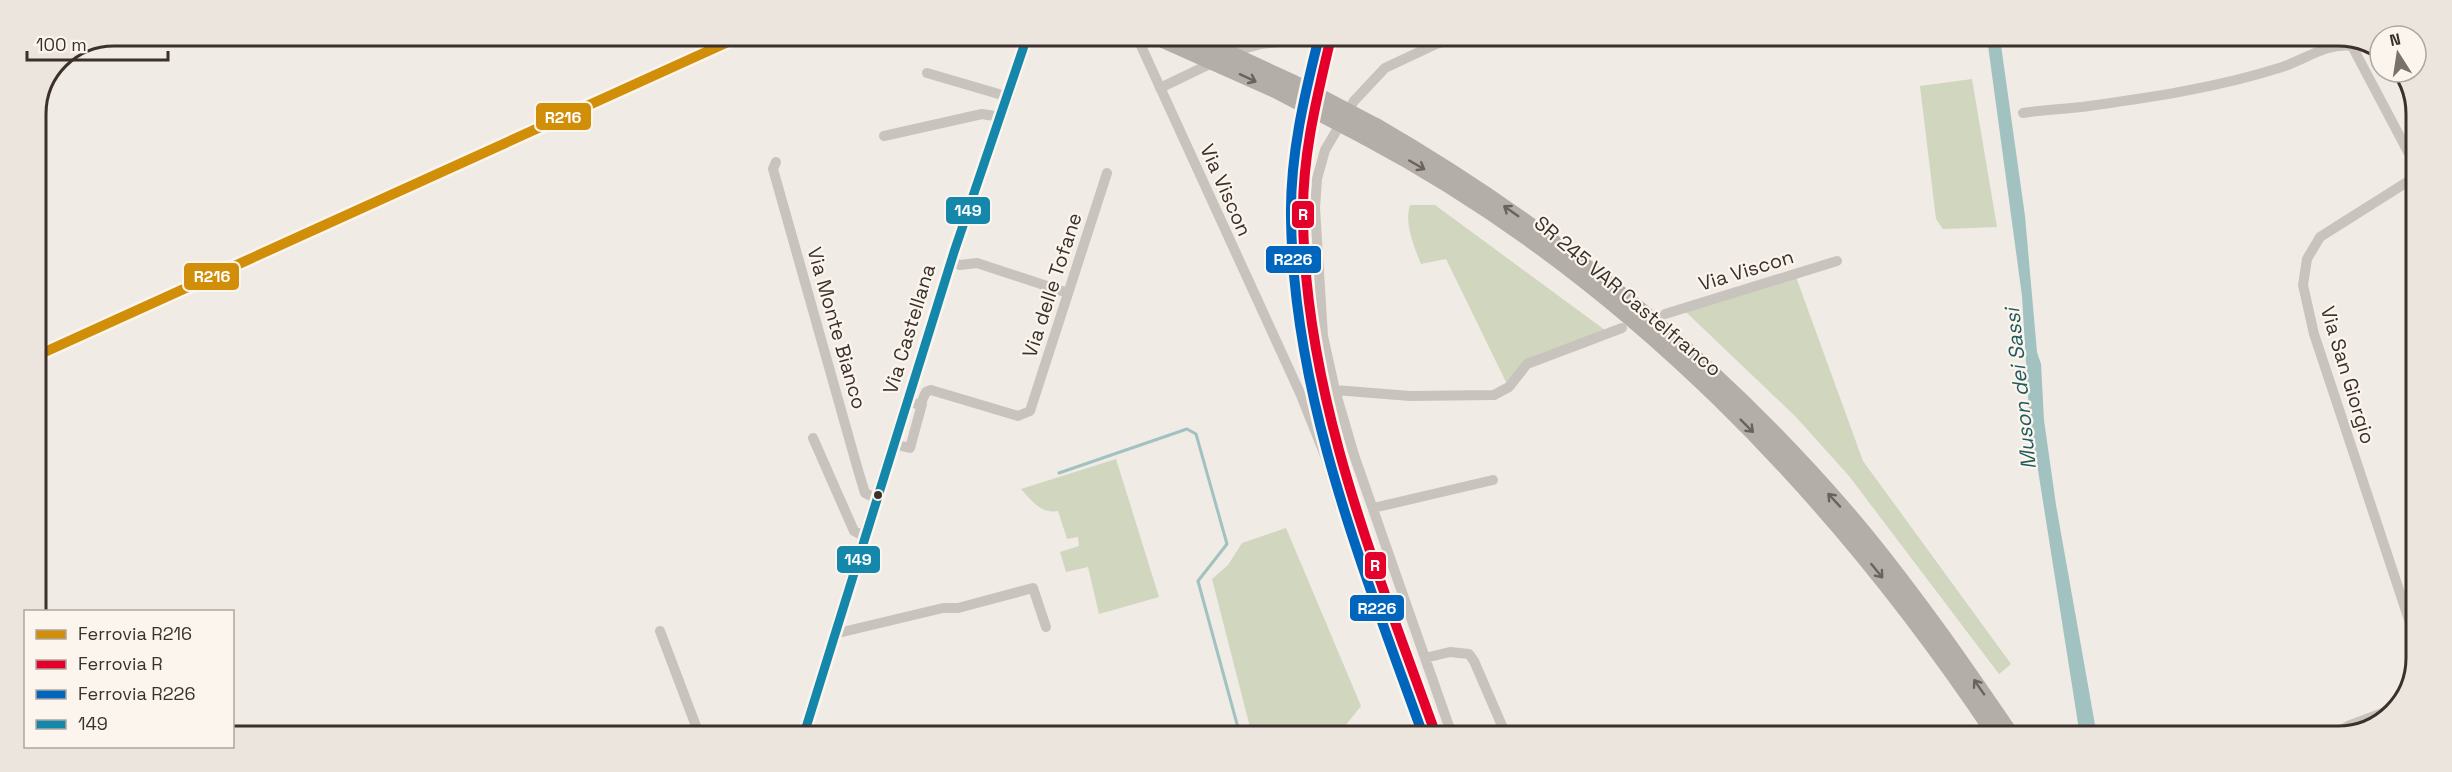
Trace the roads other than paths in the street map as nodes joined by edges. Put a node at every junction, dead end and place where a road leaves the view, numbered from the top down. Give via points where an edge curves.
1 (1022, 46) edge
2 (1141, 46) edge
3 (1176, 46) edge
4 (1214, 46) edge
5 (1254, 46) edge
6 (1432, 46) edge
7 (2340, 46) edge
8 (2353, 49) edge
9 (927, 73) dead end
10 (1160, 88) junction
11 (1009, 98) junction
12 (2023, 113) dead end
13 (1001, 117) junction
14 (1371, 132) junction
15 (884, 136) dead end
16 (2405, 146) edge
17 (776, 162) dead end
18 (1107, 173) dead end
19 (2405, 183) edge
20 (1838, 261) dead end
21 (951, 262) junction
22 (1068, 293) junction
23 (1665, 314) dead end
24 (1622, 328) dead end
25 (1335, 390) junction
26 (907, 401) junction
27 (922, 404) junction
28 (813, 438) dead end
29 (893, 444) junction
30 (1493, 480) dead end
31 (877, 499) junction
32 (1340, 506) dead end
33 (1373, 508) junction
34 (866, 537) junction
35 (2406, 608) edge
36 (1046, 627) dead end
37 (660, 631) dead end
38 (834, 634) junction
39 (1425, 658) junction
40 (696, 726) edge
41 (806, 726) edge
42 (1449, 726) edge
43 (1502, 726) edge
44 (1989, 726) edge
45 (2005, 726) edge

1 - 11 street, Via Castellana
2 - 10 street, Via Viscon
3 -> 14 highway, SR 245 VAR Castelfranco, bridge
4 - 14 highway, SR 245 VAR Castelfranco, bridge via 1286,79
5 - 10 street
6 - 25 street via 1385,68 1354,101 1324,150 1317,179 1316,227 1323,336
7 - 12 street via 2243,78 2081,107
8 - 16 street
9 - 11 street
10 - 32 street, Via Viscon via 1315,427
11 - 13 street, Via Castellana
13 - 15 street via 982,114
13 - 21 street, Via Castellana
14 -> 44 highway, SR 245 VAR Castelfranco via 1524,235 1642,329 1728,407 1795,475 1859,549
45 -> 14 highway, SR 245 VAR Castelfranco via 1938,629 1864,533 1719,381 1640,311 1533,226 1431,158
17 - 31 street, Via Monte Bianco via 772,169 858,470 866,493
18 - 22 street, Via delle Tofane
19 - 35 street, Via San Giorgio via 2320,237 2307,259 2302,285 2314,334
20 - 23 street, Via Viscon
21 - 22 street via 977,263
21 - 26 street, Via Castellana
22 - 27 street, Via delle Tofane via 1028,414 1018,416 931,390 926,392
24 - 25 street via 1527,364 1509,387 1494,394 1410,396
25 - 33 street
26 - 27 street
26 - 29 street, Via Castellana
27 - 29 street via 910,448
28 - 34 street via 854,531
29 - 31 street, Via Castellana
30 - 33 street
31 - 34 street, Via Castellana
33 - 39 street
34 - 38 street, Via Castellana
36 - 38 street via 1034,588
37 - 40 street
38 - 41 street, Via Castellana
39 - 42 street
39 - 43 street via 1450,652 1469,654

